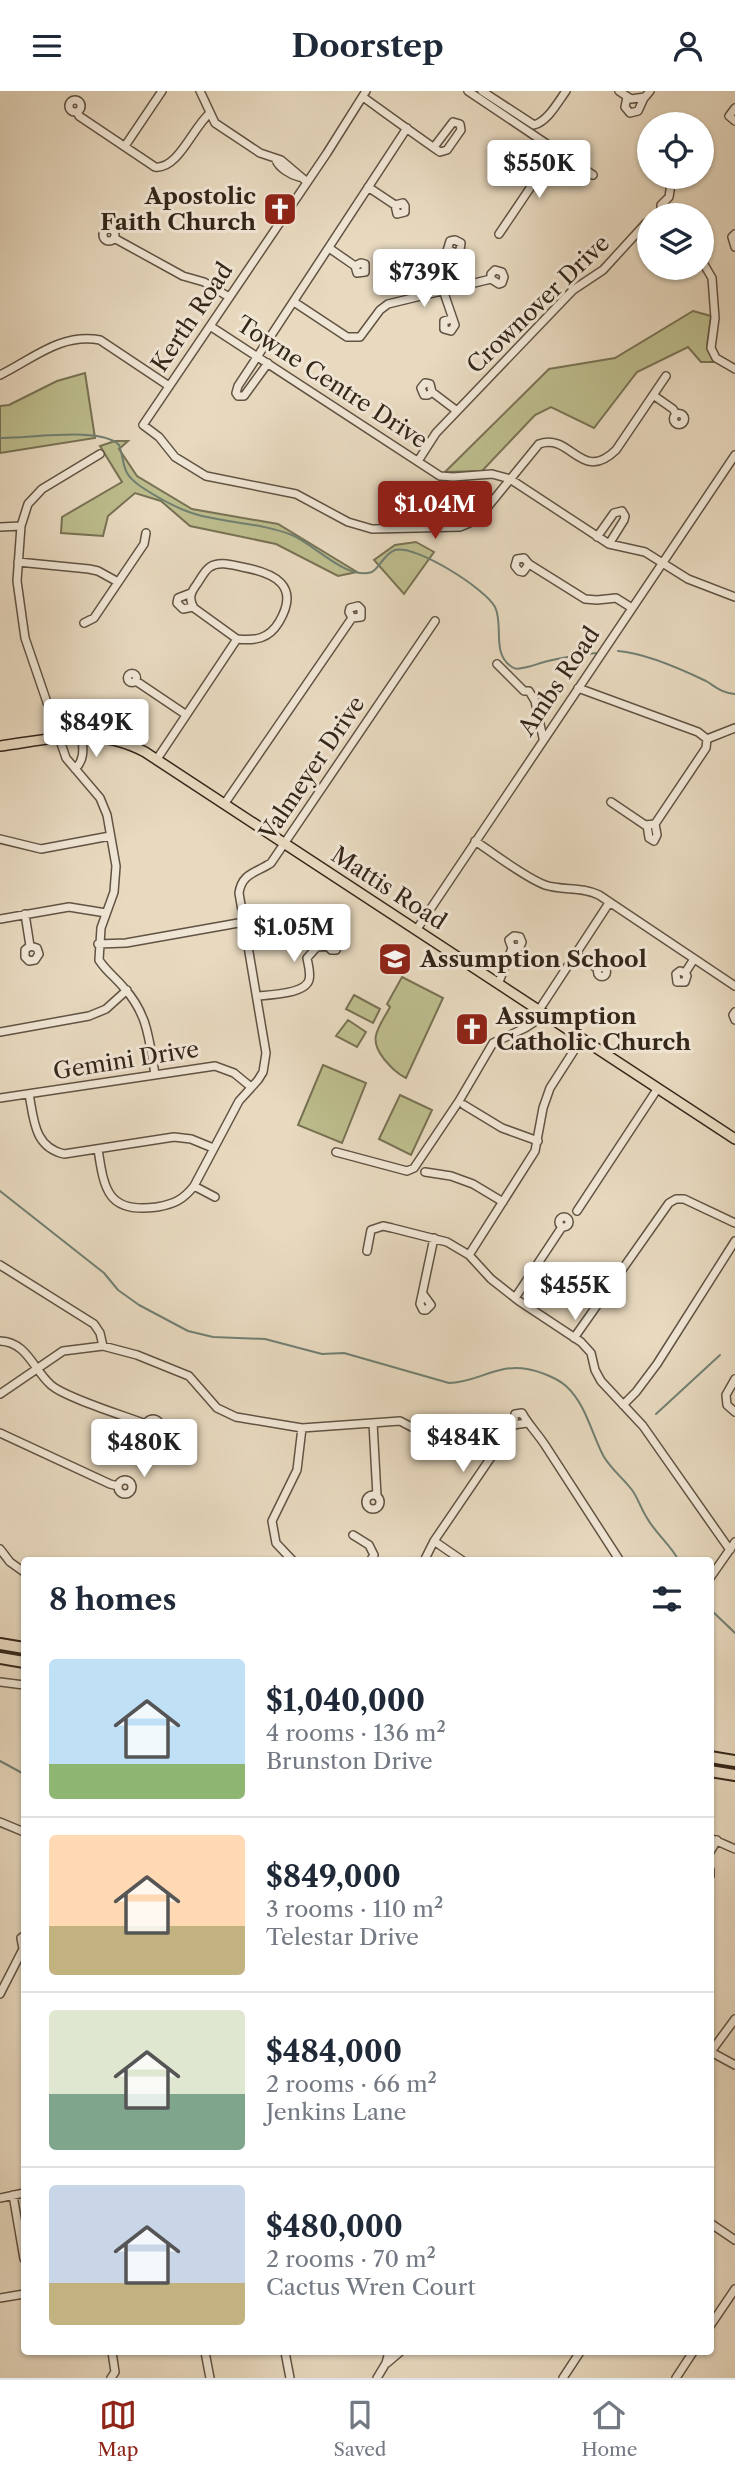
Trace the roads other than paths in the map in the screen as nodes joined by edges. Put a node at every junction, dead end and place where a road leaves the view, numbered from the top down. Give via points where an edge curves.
1 (162, 91) edge
2 (200, 91) edge
3 (468, 91) edge
4 (482, 91) edge
5 (566, 91) edge
6 (619, 91) edge
7 (650, 91) edge
8 (365, 94) edge
9 (627, 97) junction
10 (644, 98) junction
11 (735, 107) edge
12 (77, 112) dead end
13 (210, 113) junction
14 (735, 121) edge
15 (407, 128) junction
16 (125, 146) junction
17 (434, 147) dead end
18 (555, 151) junction
19 (593, 175) dead end
20 (307, 182) junction
21 (368, 187) junction
22 (395, 205) dead end
23 (637, 233) edge
24 (499, 234) dead end
25 (735, 235) edge
26 (114, 238) dead end
27 (735, 247) edge
28 (328, 248) junction
29 (449, 250) dead end
30 (355, 266) dead end
31 (491, 279) dead end
32 (712, 280) edge
33 (443, 290) junction
34 (229, 297) junction
35 (294, 302) junction
36 (452, 319) dead end
37 (210, 326) junction
38 (258, 356) junction
39 (268, 363) junction
40 (735, 369) edge
41 (0, 375) edge
42 (666, 376) dead end
43 (169, 386) junction
44 (432, 392) dead end
45 (653, 395) junction
46 (457, 411) junction
47 (676, 414) dead end
48 (100, 454) dead end
49 (735, 455) edge
50 (418, 461) junction
51 (510, 479) junction
52 (21, 526) junction
53 (0, 527) edge
54 (146, 533) dead end
55 (597, 537) junction
56 (609, 544) junction
57 (18, 562) junction
58 (662, 563) junction
59 (529, 564) dead end
60 (118, 582) junction
61 (191, 593) junction
62 (735, 597) edge
63 (193, 607) junction
64 (632, 608) junction
65 (352, 618) dead end
66 (435, 621) dead end
67 (84, 623) dead end
68 (237, 639) junction
69 (497, 664) dead end
70 (136, 681) dead end
71 (578, 688) junction
72 (185, 714) junction
73 (735, 729) edge
74 (82, 735) junction
75 (61, 737) junction
76 (543, 738) junction
77 (708, 739) junction
78 (0, 747) edge
79 (157, 759) junction
80 (75, 769) junction
81 (611, 802) dead end
82 (225, 803) junction
83 (110, 836) junction
84 (0, 839) edge
85 (475, 841) junction
86 (284, 843) junction
87 (609, 903) junction
88 (106, 913) junction
89 (25, 915) junction
90 (0, 919) edge
91 (244, 922) junction
92 (417, 929) junction
93 (98, 944) junction
94 (30, 946) dead end
95 (328, 946) dead end
96 (512, 948) dead end
97 (575, 954) junction
98 (694, 958) junction
99 (598, 969) dead end
100 (685, 973) dead end
101 (499, 982) junction
102 (735, 986) edge
103 (127, 991) junction
104 (257, 996) junction
105 (541, 1011) junction
106 (735, 1012) edge
107 (735, 1020) edge
108 (0, 1032) edge
109 (582, 1038) junction
110 (155, 1074) junction
111 (251, 1087) junction
112 (657, 1088) junction
113 (29, 1094) junction
114 (0, 1098) edge
115 (464, 1104) dead end
116 (735, 1139) edge
117 (538, 1141) junction
118 (98, 1149) junction
119 (213, 1149) junction
120 (336, 1152) dead end
121 (425, 1172) dead end
122 (194, 1186) junction
123 (215, 1197) dead end
124 (503, 1202) junction
125 (577, 1211) dead end
126 (735, 1223) edge
127 (562, 1227) dead end
128 (435, 1238) junction
129 (735, 1241) edge
130 (367, 1251) dead end
131 (469, 1255) junction
132 (0, 1265) edge
133 (423, 1294) dead end
134 (515, 1298) junction
135 (574, 1338) junction
136 (0, 1341) edge
137 (103, 1346) junction
138 (36, 1368) junction
139 (735, 1379) edge
140 (0, 1394) edge
141 (623, 1405) junction
142 (735, 1412) edge
143 (373, 1423) junction
144 (146, 1424) dead end
145 (302, 1428) junction
146 (0, 1433) edge
147 (427, 1435) dead end
148 (118, 1486) dead end
149 (377, 1496) dead end
150 (353, 1535) dead end
151 (434, 1541) junction
152 (735, 1542) edge
153 (0, 1549) edge
154 (730, 1550) junction
155 (289, 1557) edge
156 (373, 1557) edge
157 (426, 1557) edge
158 (457, 1557) edge
159 (617, 1557) edge
160 (21, 1570) edge
161 (714, 1572) edge
162 (0, 1644) edge
163 (21, 1648) edge
164 (0, 1658) edge
165 (21, 1662) edge
166 (0, 1682) edge
167 (21, 1685) edge
168 (714, 1758) edge
169 (735, 1761) edge
170 (714, 1772) edge
171 (735, 1775) edge
172 (0, 1822) edge
173 (21, 1831) edge
174 (714, 1839) edge
175 (735, 1849) edge
176 (21, 1955) edge
177 (0, 1994) edge
178 (735, 2019) edge
179 (714, 2049) edge
180 (714, 2054) edge
181 (735, 2065) edge
182 (21, 2194) edge
183 (13, 2195) junction
184 (0, 2197) edge
185 (714, 2226) edge
186 (735, 2240) edge
187 (21, 2242) edge
188 (735, 2289) edge
189 (21, 2294) edge
190 (0, 2298) edge
191 (714, 2320) edge
192 (112, 2355) edge
193 (206, 2355) edge
194 (286, 2355) edge
195 (388, 2355) edge
196 (396, 2355) edge
197 (578, 2355) edge
198 (691, 2355) edge
199 (386, 2363) junction
200 (116, 2376) edge
201 (210, 2378) edge
202 (290, 2378) edge
203 (377, 2378) edge
204 (563, 2378) edge
205 (676, 2378) edge

1 - 16 street
2 - 13 street
3 - 18 street
4 - 5 street via 534,125 546,118
6 - 9 street
7 - 10 street
8 - 15 street
8 - 20 street, Kerth Road
9 - 10 street
9 - 10 street via 625,107 630,113 638,111
11 - 14 street via 729,116
12 - 16 street
13 - 16 street via 164,168 155,167
13 - 20 street via 219,126
15 - 17 street
15 - 21 street
18 - 19 street
18 - 24 street
20 - 34 street, Kerth Road
21 - 22 street
21 - 28 street
23 - 46 street, Crownover Drive via 604,270 573,290
25 - 27 street
26 - 34 street
28 - 30 street
28 - 35 street
29 - 33 street via 440,274
31 - 33 street
32 - 40 street via 711,348 716,358
33 - 35 street via 388,304 356,338 347,337
33 - 36 street
34 - 37 street, Kerth Road
35 - 38 street
37 - 38 street, Towne Centre Drive
37 - 43 street, Kerth Road
38 - 39 street, Towne Centre Drive
38 - 39 street via 238,386 239,396 244,396
39 - 50 street, Towne Centre Drive
41 - 43 street via 55,344 88,338 100,340
42 - 45 street
43 - 51 street, Kerth Road via 143,425 175,457 206,475 296,494 348,522 372,529 460,527 477,520
44 - 46 street
45 - 47 street
45 - 51 street via 607,459 586,461 563,446 544,442
46 - 50 street, Crownover Drive
48 - 52 street via 38,491 24,509
49 - 58 street, Ambs Road
50 - 51 street, Towne Centre Drive via 440,476 492,474
51 - 55 street, Towne Centre Drive
52 - 53 street
52 - 57 street
54 - 60 street via 144,544
55 - 56 street, Towne Centre Drive
55 - 56 street via 614,513 622,511 624,520
56 - 58 street, Towne Centre Drive via 645,552
57 - 60 street via 89,569
57 - 75 street via 24,633
58 - 62 street, Towne Centre Drive via 688,579
58 - 64 street, Ambs Road
59 - 64 street via 585,599 615,599
60 - 67 street via 94,618
61 - 63 street
61 - 63 street via 178,598 177,604
61 - 68 street via 208,567 218,564 280,580 288,603 275,628 256,640
63 - 68 street
64 - 71 street, Ambs Road
65 - 82 street
66 - 86 street, Valmeyer Drive
68 - 72 street
69 - 76 street via 529,691
70 - 72 street
71 - 76 street, Ambs Road
71 - 77 street
72 - 79 street
73 - 77 street
74 - 75 main road, Mattis Road
74 - 79 main road, Mattis Road via 128,743
74 - 80 street via 81,764
75 - 78 main road, Mattis Road
75 - 80 street via 66,758
76 - 85 street, Ambs Road
77 - 81 street via 651,825
79 - 82 main road, Mattis Road
80 - 83 street via 100,798
82 - 86 main road, Mattis Road
83 - 84 street via 41,849
83 - 88 street via 116,866
85 - 87 street via 541,883 586,889
85 - 92 street, Ambs Road
86 - 91 street, Valmeyer Drive via 271,863 246,876 241,884
86 - 92 main road, Mattis Road
87 - 97 street
87 - 98 street
88 - 89 street via 69,907
88 - 93 street
89 - 90 street
89 - 94 street
91 - 93 street
91 - 104 street, Valmeyer Drive
92 - 101 main road, Mattis Road
93 - 103 street via 99,960
95 - 104 street via 317,947 307,958 306,986
96 - 101 street
97 - 99 street
97 - 105 street
98 - 100 street
98 - 102 street
101 - 105 main road, Mattis Road
103 - 108 street via 89,1016
103 - 110 street via 145,1018
104 - 111 street, Valmeyer Drive via 266,1053 263,1072
105 - 109 main road, Mattis Road
105 - 120 street via 526,1028 493,1043 414,1168 407,1171
106 - 107 street
109 - 112 main road, Mattis Road
109 - 117 street via 550,1088
110 - 111 street, Gemini Drive via 215,1066 234,1073
110 - 113 street, Gemini Drive
111 - 119 street, Valmeyer Drive
112 - 116 main road, Mattis Road
112 - 125 street
113 - 114 street, Gemini Drive
113 - 118 street via 36,1132 46,1147 64,1154
115 - 117 street via 502,1128
117 - 124 street
118 - 119 street via 174,1137
118 - 122 street, Valmeyer Drive via 103,1185 113,1199 131,1209 172,1205
119 - 122 street, Valmeyer Drive
121 - 124 street via 451,1175
122 - 123 street
124 - 131 street
126 - 135 street via 684,1199 669,1203
127 - 134 street
128 - 130 street via 374,1228
128 - 131 street
128 - 133 street
129 - 141 street via 657,1364
131 - 134 street
132 - 137 street via 94,1324
134 - 135 street
135 - 141 street via 592,1353 601,1381
136 - 138 street via 16,1344
137 - 138 street via 63,1351
137 - 145 street via 189,1376 225,1413
138 - 140 street
138 - 144 street via 52,1387
139 - 142 street via 726,1395 727,1405
141 - 154 street via 643,1426
143 - 145 street
143 - 147 street via 400,1421
143 - 149 street
145 - 155 street via 298,1470 272,1521 276,1543
146 - 148 street
150 - 156 street via 372,1549
151 - 157 street
151 - 158 street
151 - 159 street via 513,1425 527,1423
152 - 154 street
153 - 160 street
154 - 161 street
162 - 163 highway
164 - 165 highway
166 - 167 street
168 - 169 highway
170 - 171 highway
172 - 173 street
174 - 175 street
176 - 177 street
178 - 179 street
180 - 181 street
182 - 183 street
183 - 184 street
183 - 187 street
185 - 186 street
188 - 191 street
189 - 190 street
192 - 200 street
193 - 201 street
194 - 202 street
195 - 199 street
196 - 199 street
197 - 204 street
198 - 205 street
199 - 203 street

